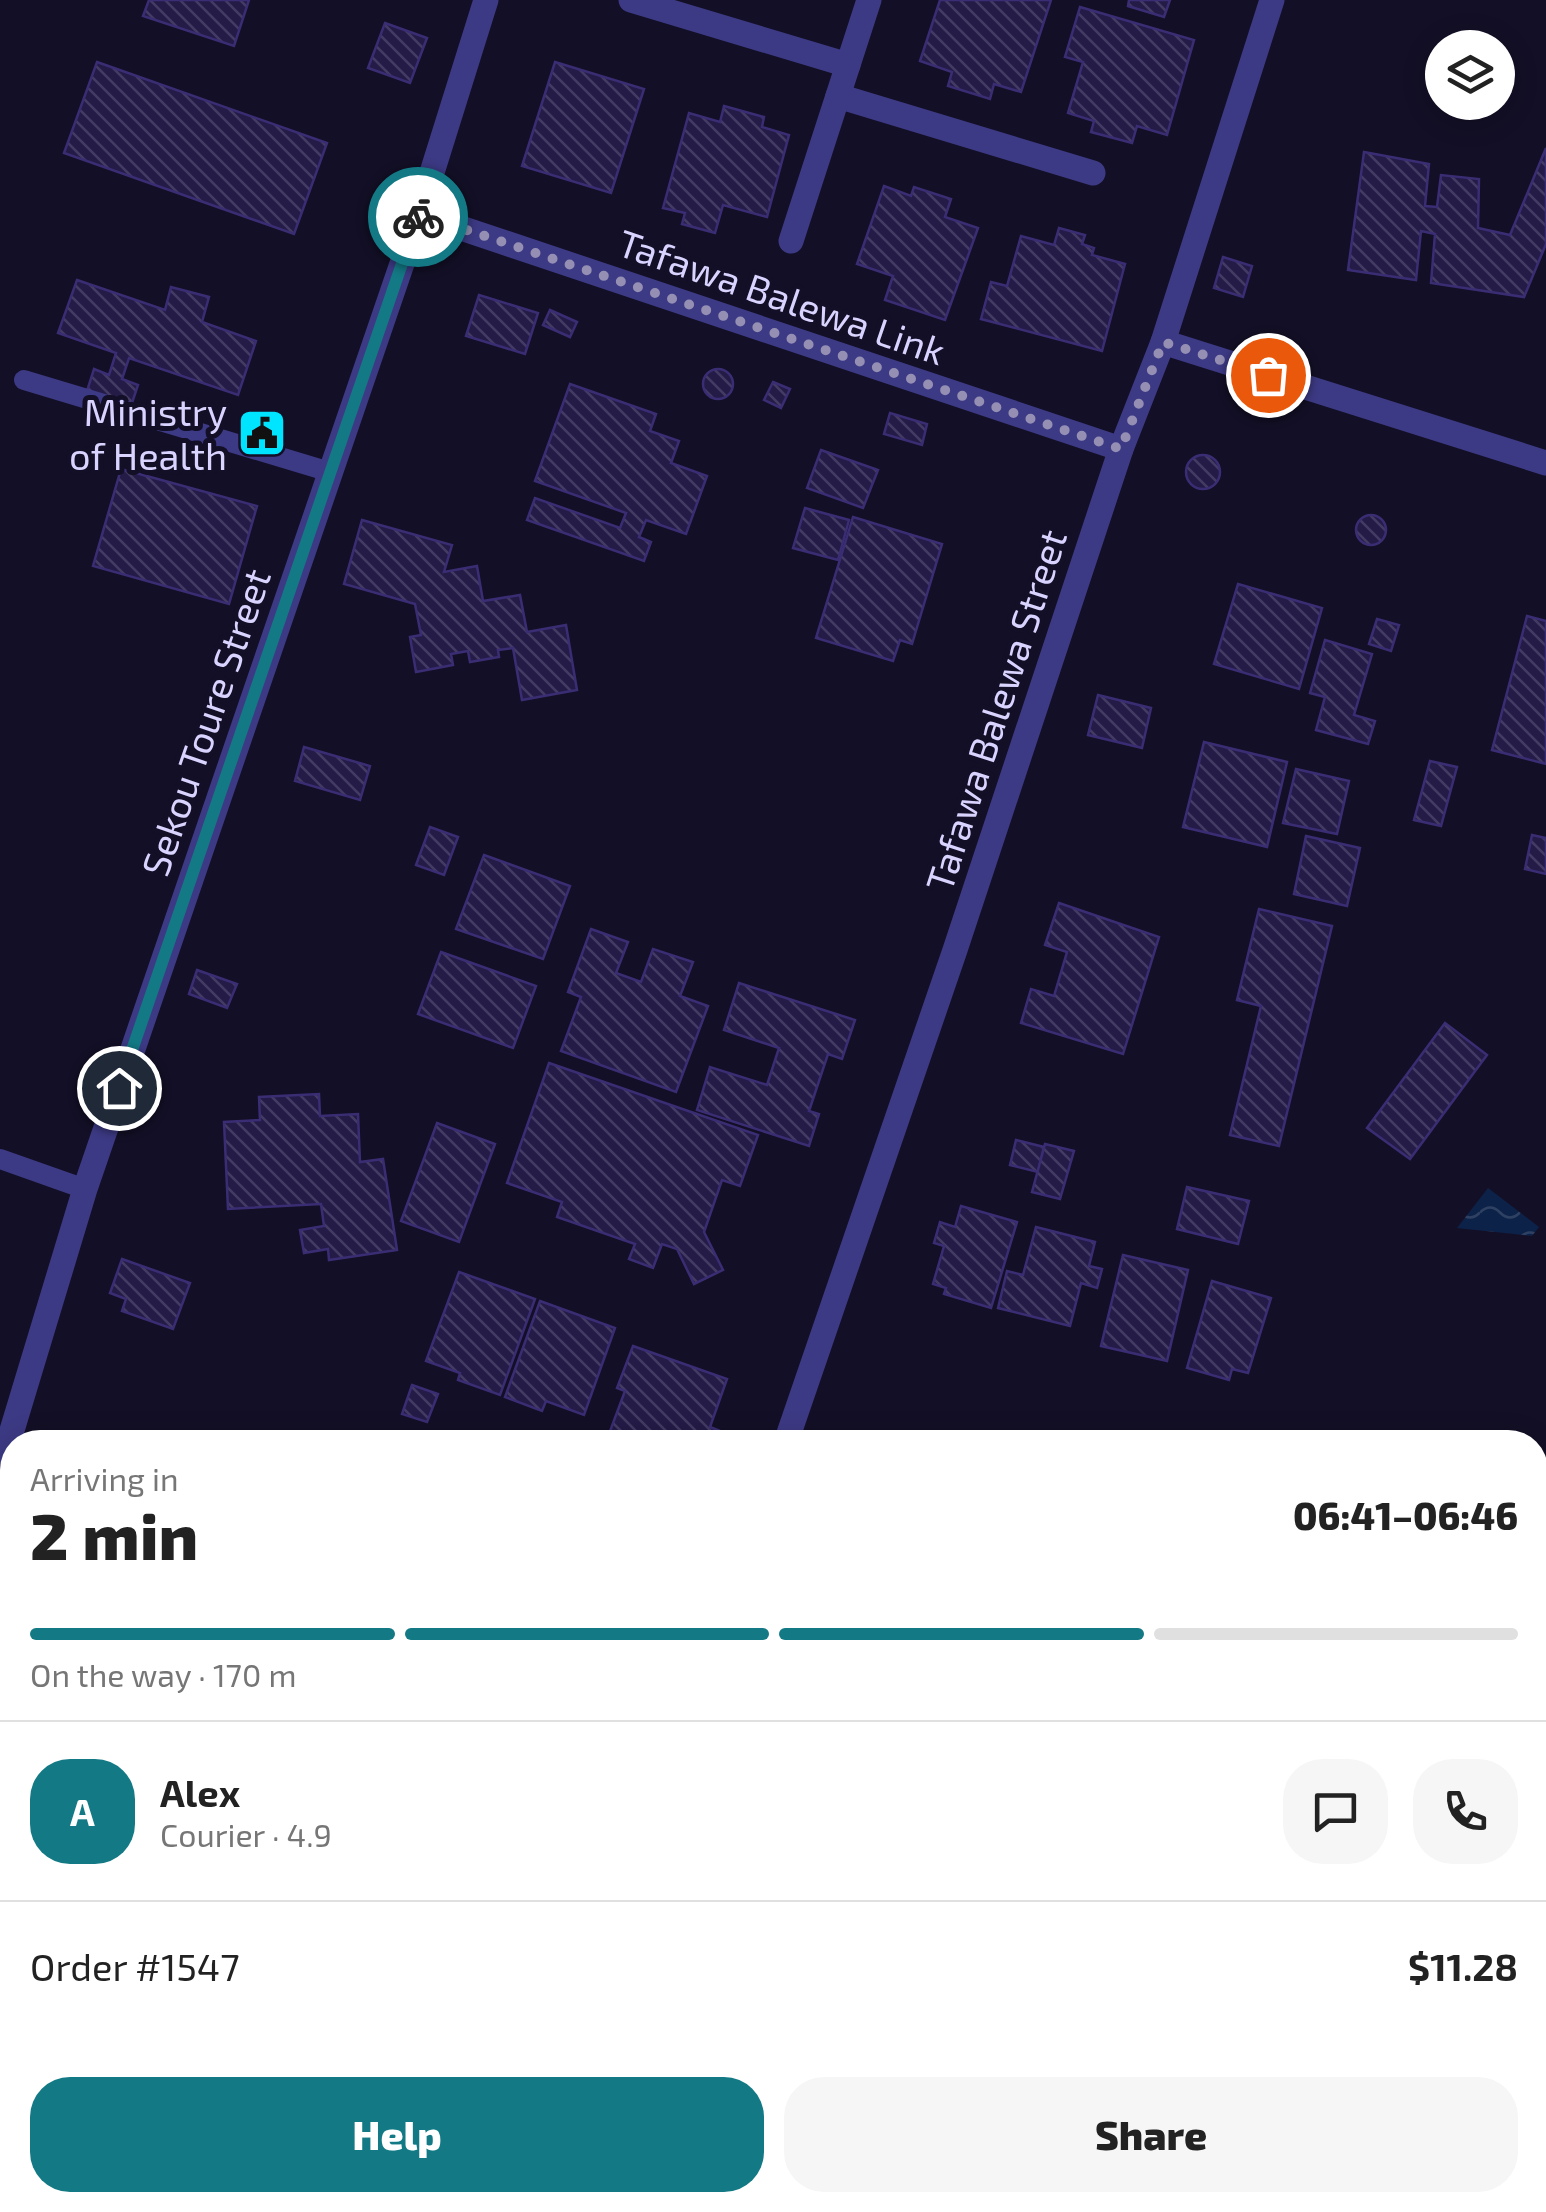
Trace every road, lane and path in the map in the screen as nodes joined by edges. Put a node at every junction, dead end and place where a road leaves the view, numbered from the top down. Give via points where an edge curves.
1 (486, 0) edge
2 (631, 0) edge
3 (869, 0) edge
4 (1272, 0) edge
5 (848, 65) junction
6 (838, 96) junction
7 (1093, 173) dead end
8 (419, 214) junction
9 (791, 241) dead end
10 (1163, 342) junction
11 (24, 380) dead end
12 (1121, 449) junction
13 (1546, 463) edge
14 (330, 472) junction
15 (0, 1159) edge
16 (85, 1189) junction
17 (12, 1430) edge
18 (790, 1430) edge

1 - 8 street, Sekou Toure Street
2 - 5 street
3 - 5 street
4 - 10 street, Tafawa Balewa Street
5 - 6 street
6 - 7 street
6 - 9 street
8 - 12 street, Tafawa Balewa Link
8 - 14 street, Sekou Toure Street
10 - 12 street, Tafawa Balewa Street
10 - 13 street
11 - 14 lane
12 - 18 street, Tafawa Balewa Street
14 - 16 street, Sekou Toure Street
15 - 16 lane
16 - 17 street, Sekou Toure Street

